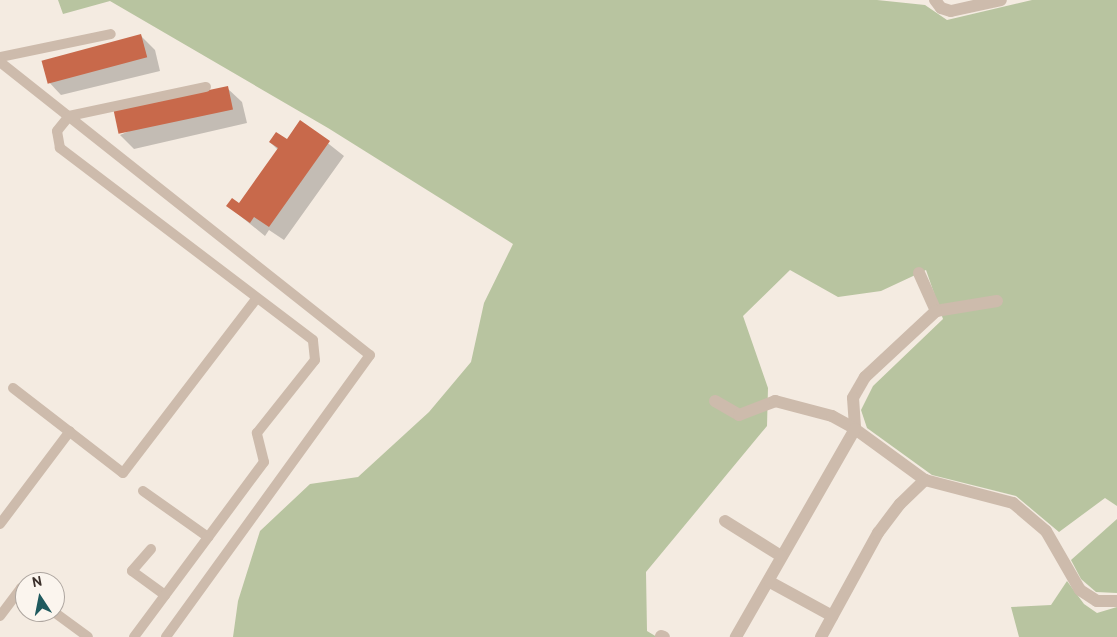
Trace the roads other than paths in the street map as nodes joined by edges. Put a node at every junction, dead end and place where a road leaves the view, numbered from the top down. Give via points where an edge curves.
1 (935, 0) edge
2 (1001, 0) edge
3 (111, 34) dead end
4 (0, 57) edge
5 (0, 62) edge
6 (206, 86) dead end
7 (68, 116) junction
8 (919, 273) dead end
9 (257, 298) junction
10 (997, 301) dead end
11 (936, 310) junction
12 (13, 388) dead end
13 (715, 401) dead end
14 (855, 429) junction
15 (70, 431) junction
16 (925, 480) junction
17 (143, 491) dead end
18 (725, 521) dead end
19 (0, 524) edge
20 (208, 538) junction
21 (151, 550) dead end
22 (781, 556) junction
23 (770, 582) junction
24 (165, 595) junction
25 (15, 596) edge
26 (1117, 601) edge
27 (0, 616) edge
28 (832, 616) junction
29 (65, 620) edge
30 (88, 637) edge
31 (134, 637) edge
32 (166, 637) edge
33 (736, 637) edge
34 (821, 637) edge

1 - 2 street via 940,8 951,11
3 - 4 lane
5 - 7 lane
6 - 7 lane
7 - 9 lane via 57,131 60,148
7 - 32 lane via 370,355
8 - 11 street
9 - 15 lane via 123,473
9 - 20 lane via 313,340 315,360 257,432 264,462
10 - 11 street
11 - 14 street via 865,377 853,398
12 - 15 lane
13 - 14 street via 740,415 775,401 832,416
14 - 16 street
14 - 22 street
15 - 19 lane
16 - 26 street via 1013,503 1046,531 1080,590 1097,601
16 - 28 street via 900,504 878,533
17 - 20 lane
18 - 22 street
20 - 24 lane
21 - 24 lane via 132,571
22 - 23 street
23 - 28 street
23 - 33 street
24 - 31 lane
25 - 27 lane
28 - 34 street
29 - 30 lane

